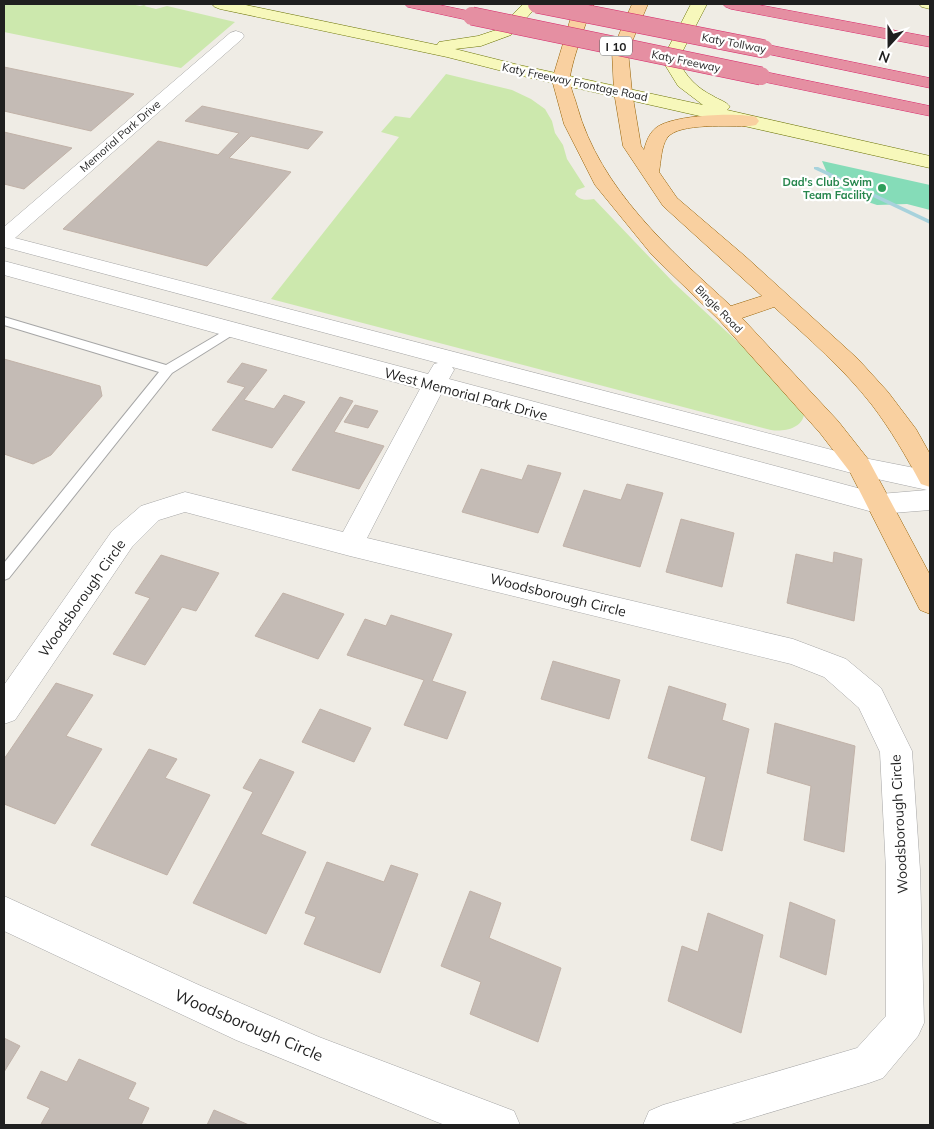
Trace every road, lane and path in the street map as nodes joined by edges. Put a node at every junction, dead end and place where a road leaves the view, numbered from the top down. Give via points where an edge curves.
1 (220, 4) edge
2 (413, 4) edge
3 (531, 4) edge
4 (537, 4) edge
5 (586, 4) edge
6 (602, 4) edge
7 (640, 4) edge
8 (699, 4) edge
9 (731, 4) edge
10 (236, 36) dead end
11 (930, 42) edge
12 (765, 43) junction
13 (414, 44) junction
14 (930, 68) edge
15 (561, 80) junction
16 (930, 83) edge
17 (623, 92) junction
18 (930, 111) edge
19 (750, 121) junction
20 (930, 162) edge
21 (650, 172) junction
22 (4, 237) edge
23 (4, 241) edge
24 (4, 268) edge
25 (778, 298) junction
26 (252, 308) junction
27 (727, 316) junction
28 (4, 322) edge
29 (233, 331) junction
30 (448, 360) junction
31 (168, 370) junction
32 (433, 386) junction
33 (859, 466) junction
34 (930, 479) edge
35 (930, 500) edge
36 (880, 504) junction
37 (350, 545) junction
38 (4, 574) edge
39 (930, 602) edge
40 (4, 710) edge
41 (4, 913) edge
42 (500, 1125) edge
43 (662, 1125) edge

1 - 13 main road, Katy Freeway Frontage Road
2 - 18 highway, Katy Freeway / I 10, bridge
3 - 13 main road via 505,32 481,41 451,45
4 - 12 highway, Katy Tollway, bridge
5 - 15 main road via 580,14
6 - 12 highway, Katy Tollway
7 - 17 main road via 620,51
8 - 19 main road via 670,60 673,70 692,91 707,101
9 - 11 highway
10 - 22 street, Memorial Park Drive
12 - 14 highway, Katy Tollway
12 - 16 highway, Katy Tollway
13 - 15 main road, Katy Freeway Frontage Road
15 - 17 main road, Katy Freeway Frontage Road
15 - 27 main road, Bingle Road via 573,124 605,185 659,251
17 - 19 main road, Katy Freeway Frontage Road
17 - 21 main road via 632,146
19 - 20 main road, Katy Freeway Frontage Road
19 - 21 main road via 691,123 667,130 658,137
21 - 25 main road via 670,202
23 - 26 street, West Memorial Park Drive
24 - 29 street, West Memorial Park Drive
25 - 27 main road
25 - 34 main road via 880,398 908,434
26 - 29 street
26 - 30 street, West Memorial Park Drive
27 - 33 main road, Bingle Road via 829,427
28 - 31 lane
29 - 31 lane
29 - 32 street, West Memorial Park Drive
30 - 32 street
30 - 33 street, West Memorial Park Drive
31 - 38 lane
32 - 36 street, West Memorial Park Drive
32 - 37 street
33 - 34 street, West Memorial Park Drive
33 - 36 main road, Bingle Road
35 - 36 street, West Memorial Park Drive
36 - 39 main road, Bingle Road
37 - 40 street, Woodsborough Circle via 185,502 150,513 122,539
37 - 43 street, Woodsborough Circle via 794,652 835,668 870,698 896,751 903,870 905,1023 869,1064
41 - 42 street, Woodsborough Circle via 214,1012 437,1104

